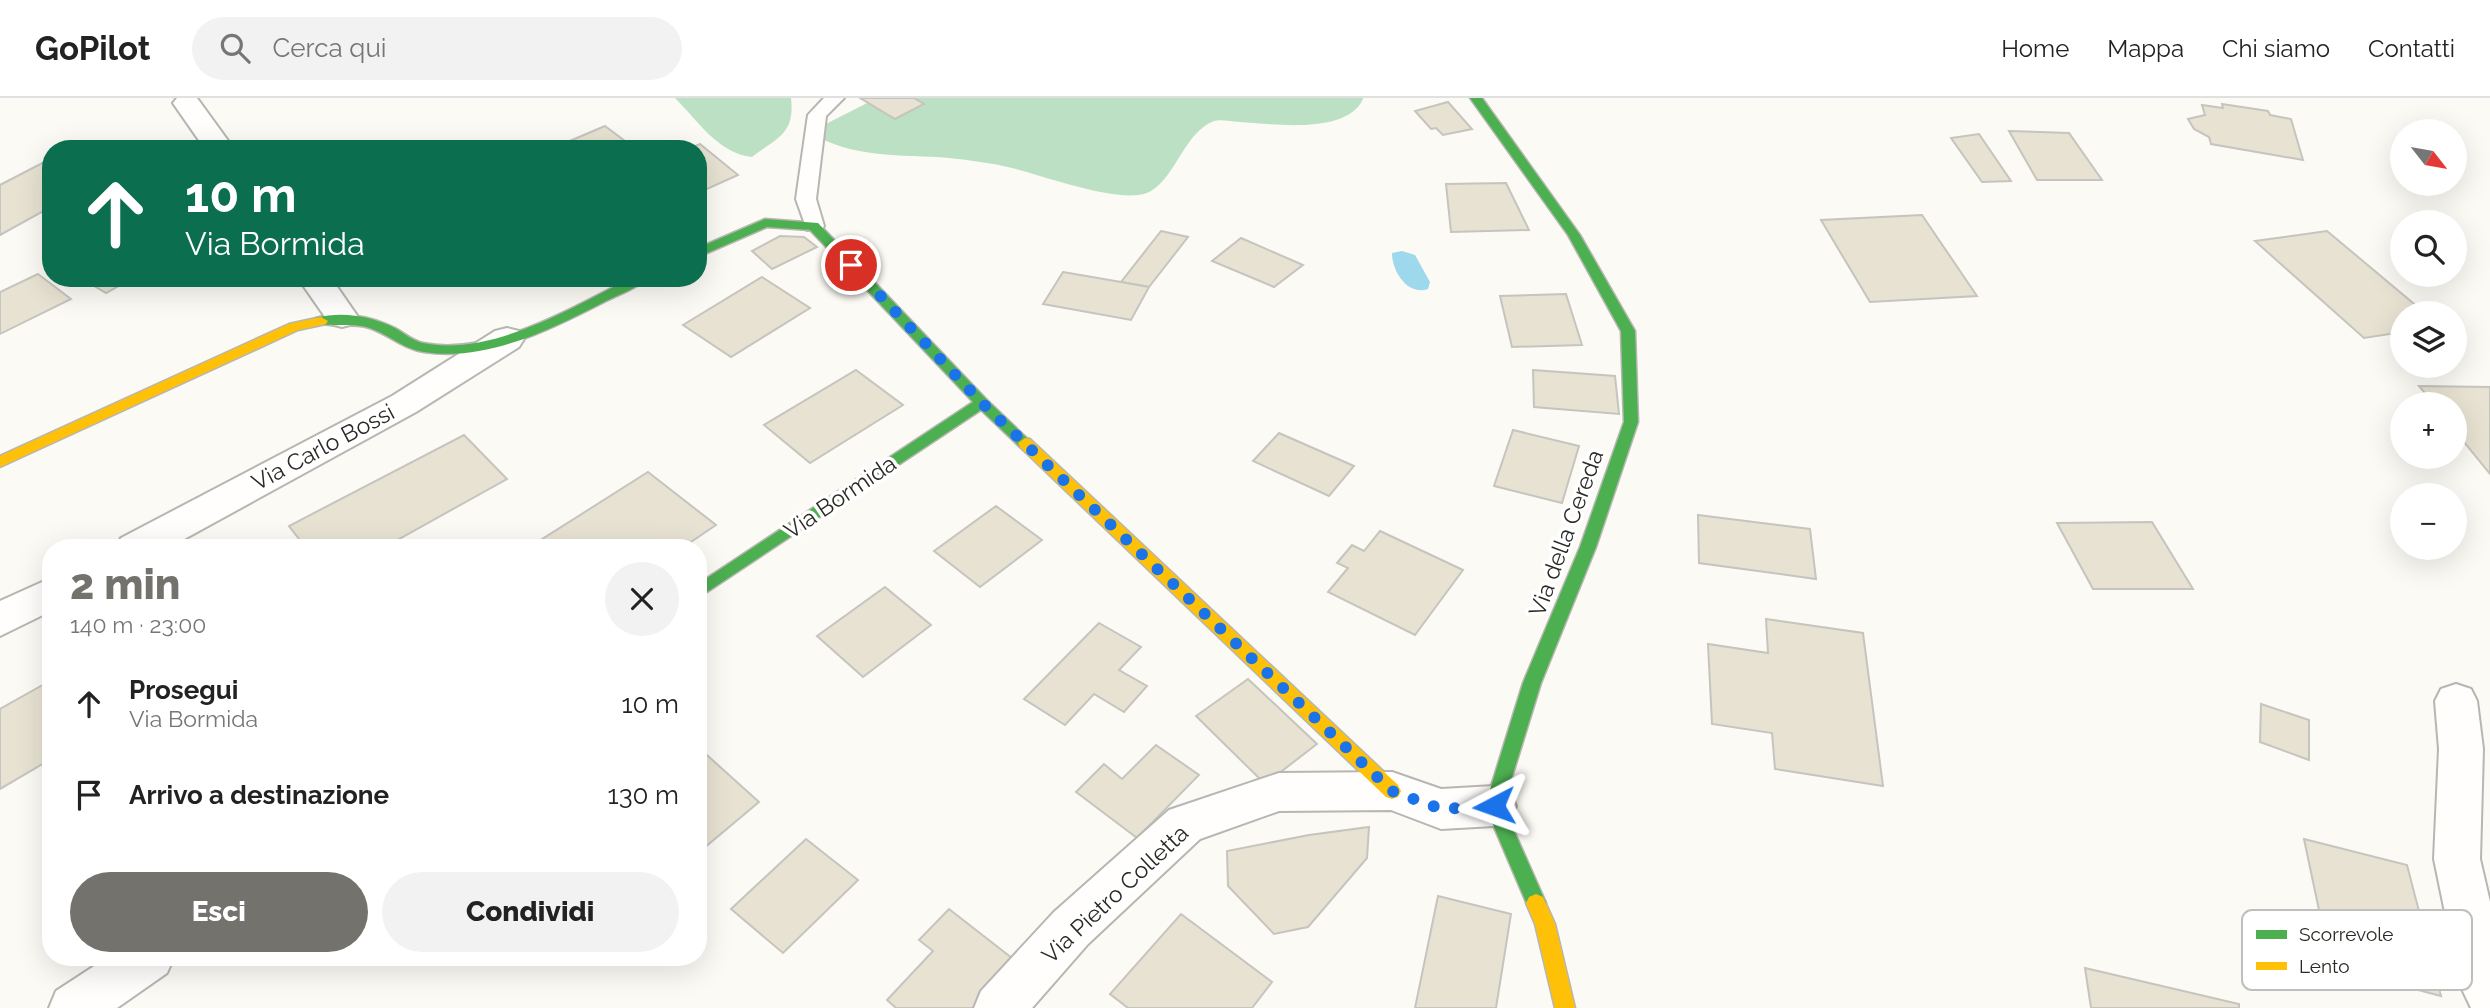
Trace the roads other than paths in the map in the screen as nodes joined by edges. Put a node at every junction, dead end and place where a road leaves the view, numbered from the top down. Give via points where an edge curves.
1 (835, 98) edge
2 (1476, 98) edge
3 (187, 103) dead end
4 (214, 140) edge
5 (814, 226) junction
6 (707, 249) edge
7 (320, 287) edge
8 (623, 287) edge
9 (342, 317) junction
10 (508, 340) junction
11 (982, 403) junction
12 (0, 462) edge
13 (152, 539) edge
14 (707, 586) edge
15 (42, 598) edge
16 (0, 620) edge
17 (2456, 701) dead end
18 (1392, 791) junction
19 (1494, 806) junction
20 (2468, 910) edge
21 (2472, 926) edge
22 (137, 966) edge
23 (2490, 993) edge
24 (74, 1008) edge
25 (999, 1008) edge
26 (1565, 1008) edge

1 - 5 lane via 817,116 806,199
2 - 19 street, Via della Cereda via 1574,235 1628,331 1631,422 1588,547 1532,683
3 - 4 street
5 - 6 street via 765,223
5 - 11 street
7 - 9 street
8 - 10 street, Via Carlo Bossi
9 - 10 street, Via Carlo Bossi via 372,323 424,348
9 - 12 street, Via Carlo Bossi via 294,327
10 - 13 street, Via Carlo Bossi via 404,404
11 - 14 street, Via Bormida
11 - 18 street
15 - 16 street
17 - 20 street via 2461,749 2457,859
18 - 19 street, Via Pietro Colletta via 1441,809
18 - 25 street, Via Pietro Colletta via 1279,792 1185,824 1071,928
19 - 26 street via 1545,924
21 - 23 street
22 - 24 street

